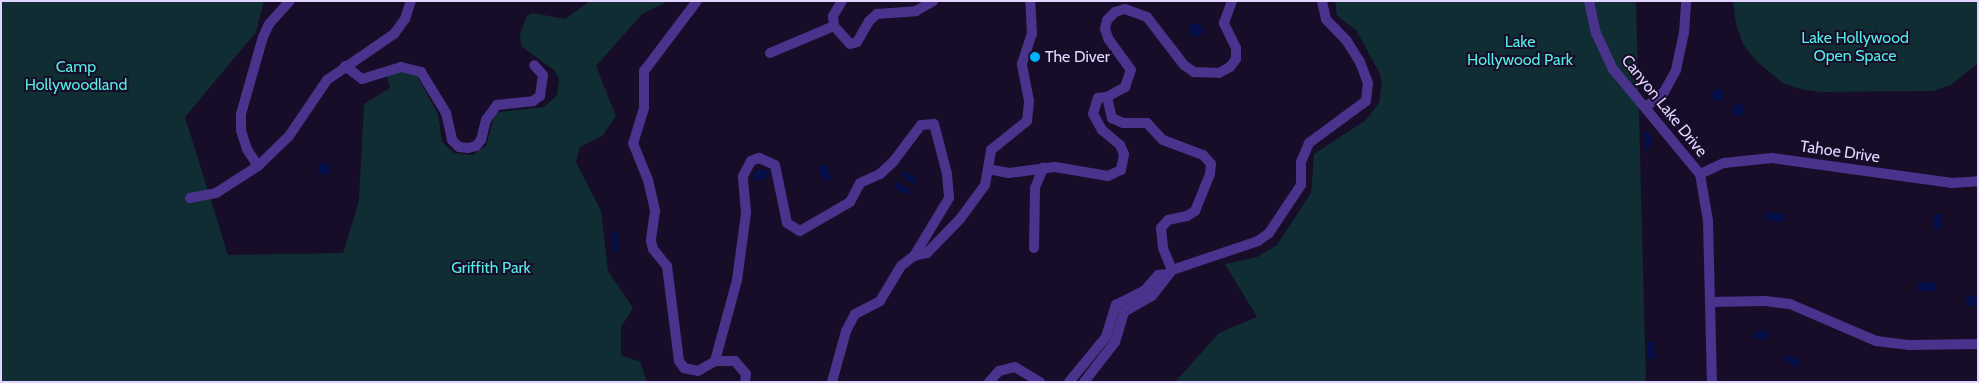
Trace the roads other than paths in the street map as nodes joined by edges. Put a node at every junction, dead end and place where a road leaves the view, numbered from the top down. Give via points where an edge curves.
1 (290, 1) edge
2 (411, 1) edge
3 (697, 1) edge
4 (842, 1) edge
5 (933, 1) edge
6 (1030, 1) edge
7 (1232, 1) edge
8 (1322, 1) edge
9 (1589, 1) edge
10 (1686, 1) edge
11 (834, 26) junction
12 (770, 53) dead end
13 (534, 65) dead end
14 (345, 66) junction
15 (1107, 97) junction
16 (1646, 107) junction
17 (258, 166) junction
18 (1044, 168) junction
19 (988, 169) junction
20 (1700, 174) junction
21 (1978, 181) edge
22 (190, 198) dead end
23 (1034, 248) dead end
24 (914, 256) junction
25 (1170, 272) junction
26 (1710, 302) junction
27 (1978, 344) edge
28 (715, 361) junction
29 (745, 382) edge
30 (832, 382) edge
31 (989, 382) edge
32 (1040, 382) edge
33 (1069, 382) edge
34 (1084, 382) edge
35 (1712, 382) edge

1 - 17 street via 269,24 263,37 241,114 241,130 247,149
2 - 14 street via 405,19 394,34
3 - 28 street via 644,71 644,108 633,143 648,180 655,211 653,250 667,266 679,361 684,368 698,371
4 - 11 street via 833,16
5 - 11 street via 916,11 878,14 869,21 857,42 850,44
6 - 19 street via 1032,34 1022,64 1030,112 1020,129 991,150
7 - 15 street via 1224,23 1236,48 1236,59 1219,73 1194,72 1184,65 1147,17 1125,9 1115,12 1107,20 1105,29 1131,70 1125,86
8 - 25 street via 1326,19 1352,48 1363,69 1369,89 1366,101 1314,138 1305,149 1299,189 1263,238
9 - 16 street, Canyon Lake Drive via 1596,33 1607,60
10 - 16 street via 1684,33 1676,70 1664,92
11 - 12 street
13 - 14 street via 543,74 540,96 533,101 497,105 486,120 481,140 468,148 459,147 452,140 446,113 421,72 401,67 362,79
14 - 17 street via 327,80 289,136
15 - 18 street via 1098,98 1093,114 1102,130 1120,145 1124,154 1121,170 1108,176
15 - 25 street via 1112,118 1147,123 1163,140 1203,155 1211,164 1195,211 1168,220 1161,228
16 - 20 street, Canyon Lake Drive
17 - 22 street via 216,193
18 - 19 street via 1008,173
18 - 23 street via 1035,188
19 - 24 street via 977,199 960,219 926,253
20 - 21 street, Tahoe Drive via 1724,163 1772,158 1952,183
20 - 26 street, Canyon Lake Drive via 1708,221
24 - 28 street via 949,198 947,174 934,124 921,125 893,162 880,174 860,183 850,202 800,231 786,223 775,165 759,158 751,161 743,176 746,213 737,280
24 - 30 street via 892,278 887,293 880,301 855,314 850,321
25 - 33 street via 1158,275 1146,290 1116,305 1106,337
25 - 34 street via 1152,296 1124,312 1115,342
26 - 27 street via 1790,304 1876,341 1908,345
26 - 35 street, Canyon Lake Drive
28 - 29 street via 735,361 746,374
31 - 32 street via 999,371 1015,367

